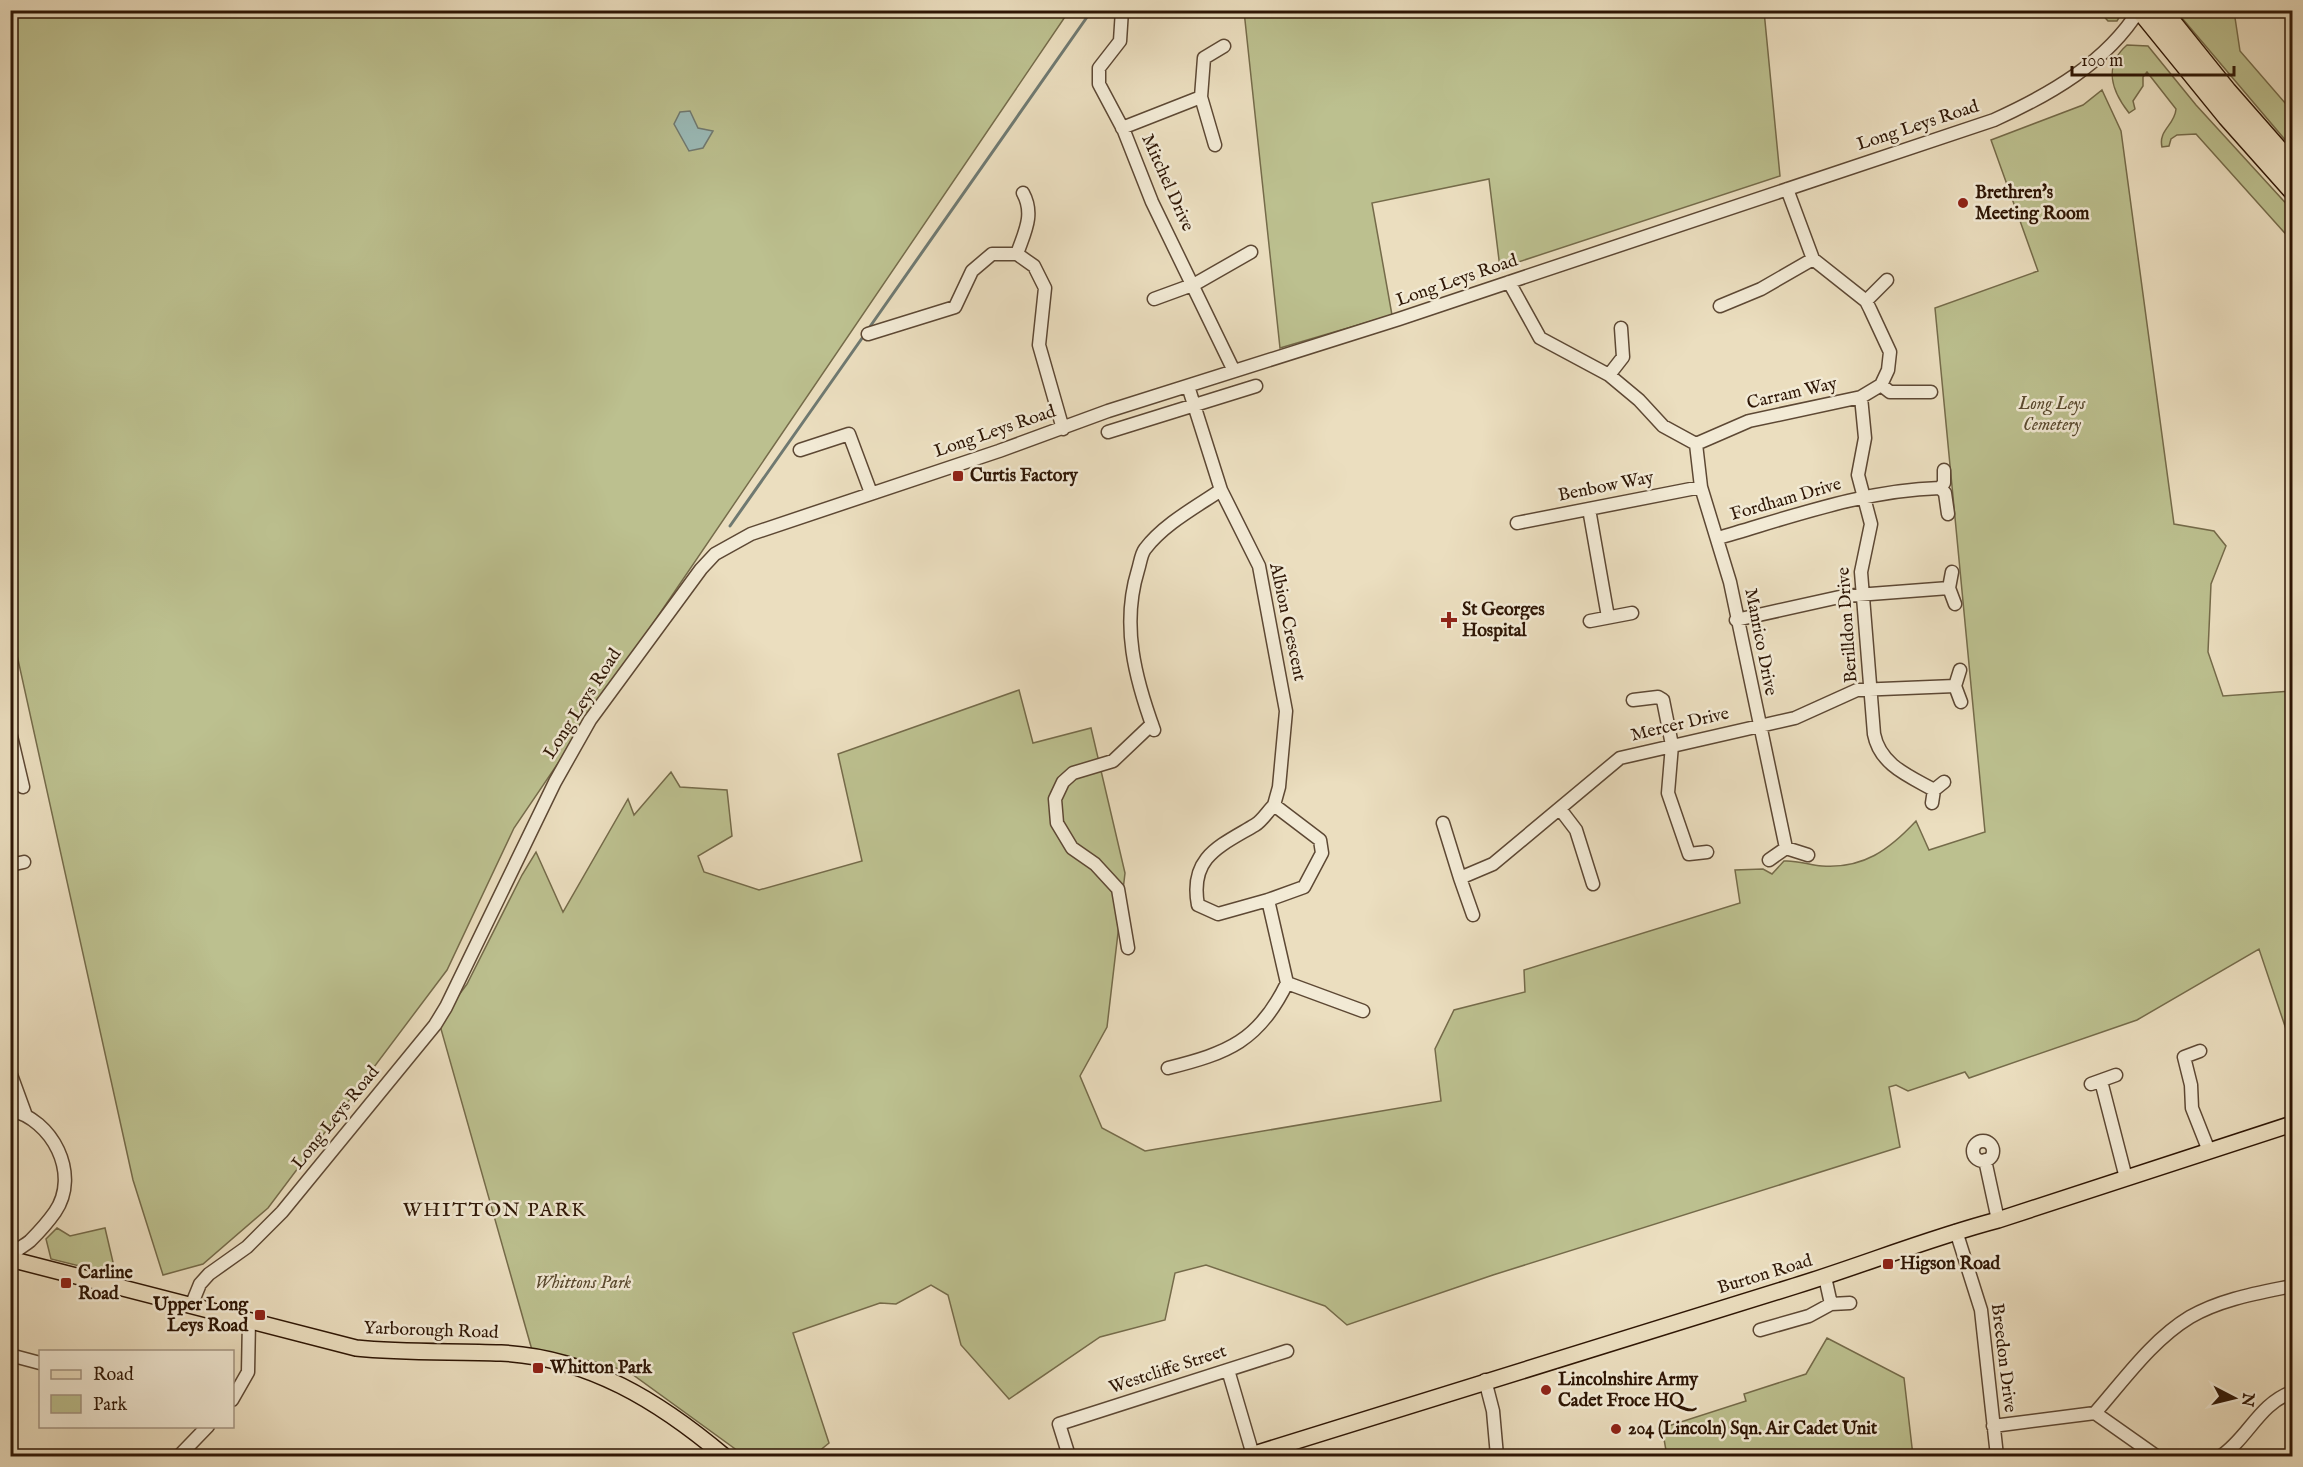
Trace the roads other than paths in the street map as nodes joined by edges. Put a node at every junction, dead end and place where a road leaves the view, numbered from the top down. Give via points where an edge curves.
1 (1122, 10) edge
2 (2140, 10) edge
3 (2164, 22) edge
4 (1224, 46) dead end
5 (1201, 98) junction
6 (1122, 128) junction
7 (1215, 145) dead end
8 (2292, 165) edge
9 (1787, 189) junction
10 (2292, 190) edge
11 (1023, 193) dead end
12 (1251, 252) dead end
13 (1017, 254) junction
14 (1813, 260) junction
15 (1887, 280) dead end
16 (1509, 282) junction
17 (1195, 284) junction
18 (1154, 299) dead end
19 (1866, 301) junction
20 (1720, 306) dead end
21 (1621, 328) dead end
22 (868, 334) dead end
23 (1234, 371) junction
24 (1609, 375) junction
25 (1881, 385) junction
26 (1188, 386) junction
27 (1256, 386) dead end
28 (1931, 392) dead end
29 (1861, 397) junction
30 (1193, 404) junction
31 (1063, 429) junction
32 (1108, 432) dead end
33 (1696, 444) junction
34 (800, 450) dead end
35 (1944, 470) dead end
36 (1701, 487) junction
37 (1940, 488) junction
38 (1221, 489) junction
39 (871, 493) junction
40 (1863, 497) junction
41 (1589, 509) junction
42 (1948, 514) dead end
43 (1517, 523) dead end
44 (1718, 538) junction
45 (1952, 572) dead end
46 (1949, 588) junction
47 (1863, 594) junction
48 (1955, 604) dead end
49 (1632, 613) dead end
50 (1608, 617) junction
51 (1736, 620) junction
52 (1590, 621) dead end
53 (1960, 669) dead end
54 (1955, 686) junction
55 (1871, 689) junction
56 (1633, 700) dead end
57 (1961, 702) dead end
58 (1758, 726) junction
59 (10, 732) edge
60 (1672, 745) junction
61 (1944, 782) dead end
62 (23, 787) dead end
63 (1934, 790) junction
64 (1932, 803) dead end
65 (1274, 805) junction
66 (1560, 808) junction
67 (1443, 823) dead end
68 (1786, 848) junction
69 (1707, 852) dead end
70 (1808, 855) dead end
71 (1769, 860) dead end
72 (24, 862) dead end
73 (10, 865) edge
74 (1460, 878) junction
75 (1593, 884) dead end
76 (1268, 900) junction
77 (1473, 915) dead end
78 (1128, 948) dead end
79 (1287, 983) junction
80 (1363, 1011) dead end
81 (2200, 1051) dead end
82 (1168, 1068) dead end
83 (2116, 1075) dead end
84 (11, 1078) edge
85 (10, 1110) edge
86 (25, 1113) junction
87 (2292, 1124) edge
88 (2209, 1151) junction
89 (1985, 1161) dead end
90 (2126, 1178) junction
91 (1998, 1220) junction
92 (1956, 1231) junction
93 (28, 1243) junction
94 (10, 1259) edge
95 (32, 1265) junction
96 (1825, 1277) junction
97 (2292, 1286) edge
98 (1850, 1303) dead end
99 (1831, 1304) junction
100 (191, 1306) junction
101 (249, 1320) junction
102 (1760, 1330) dead end
103 (1287, 1351) dead end
104 (10, 1355) edge
105 (39, 1363) edge
106 (1228, 1370) junction
107 (1485, 1380) junction
108 (2292, 1392) edge
109 (234, 1396) edge
110 (2095, 1413) junction
111 (1993, 1426) junction
112 (206, 1428) edge
113 (2230, 1454) edge
114 (179, 1456) edge
115 (724, 1456) edge
116 (1069, 1456) edge
117 (1251, 1456) edge
118 (1497, 1456) edge
119 (1997, 1456) edge
120 (2156, 1456) edge

1 - 6 street, Mitchel Drive via 1120,41 1099,68 1099,84
2 - 3 highway
2 - 9 street, Long Leys Road via 2091,64 2044,96 1994,120
3 - 8 highway
3 - 10 highway via 2227,117
4 - 5 street via 1204,58
5 - 6 street
5 - 7 street
6 - 17 street, Mitchel Drive via 1152,202
9 - 14 street
9 - 16 street, Long Leys Road
11 - 13 street via 1028,203 1028,226
12 - 17 street
13 - 22 street via 992,254 972,271 955,307
13 - 31 street via 1034,266 1045,288 1039,345
14 - 19 street
14 - 20 street
15 - 19 street
16 - 23 street, Long Leys Road
16 - 24 street via 1540,338
17 - 18 street
17 - 23 street, Mitchel Drive
19 - 25 street via 1890,352
21 - 24 street via 1623,357
23 - 26 street, Long Leys Road
24 - 33 street via 1663,426
25 - 28 street via 1890,392
25 - 29 street, Carram Way
26 - 30 street, Albion Crescent
26 - 31 street, Long Leys Road
27 - 30 street
29 - 33 street, Carram Way via 1749,421
29 - 40 street, Berilldon Drive via 1865,438 1858,475
30 - 32 street
30 - 38 street, Albion Crescent
31 - 39 street, Long Leys Road
33 - 36 street, Manrico Drive
34 - 39 street via 849,434
35 - 37 street
36 - 41 street, Benbow Way
36 - 44 street, Manrico Drive
37 - 40 street, Fordham Drive
37 - 42 street via 1945,493
38 - 65 street, Albion Crescent via 1259,566 1286,711
38 - 78 street via 1169,526 1144,550 1133,585 1129,635 1139,689 1153,728 1113,761 1073,773 1063,782 1055,799 1057,823 1072,848 1095,864 1118,889
39 - 100 street, Long Leys Road via 740,539 715,554 701,569 599,706 574,746 435,1025 282,1212 248,1247 200,1284
40 - 44 street, Fordham Drive
40 - 47 street, Berilldon Drive via 1871,524 1869,542 1862,555
41 - 43 street, Benbow Way
41 - 50 street
44 - 51 street, Manrico Drive
45 - 46 street
46 - 47 street
46 - 48 street
47 - 51 street
47 - 55 street, Berilldon Drive
49 - 50 street
50 - 52 street
51 - 58 street, Manrico Drive
53 - 54 street
54 - 55 street, Mercer Drive
54 - 57 street
55 - 58 street, Mercer Drive via 1849,693 1795,718
55 - 63 street, Berilldon Drive via 1879,750 1897,769
56 - 60 street via 1663,700
58 - 60 street, Mercer Drive
58 - 68 street, Manrico Drive
59 - 62 street
60 - 66 street, Mercer Drive via 1620,758
60 - 69 street via 1668,793 1689,854
61 - 63 street
63 - 64 street
65 - 76 street via 1320,840 1322,853 1304,887
65 - 76 street via 1257,824 1226,841 1204,860 1195,889 1198,905 1218,914
66 - 74 street, Mercer Drive via 1493,864
66 - 75 street via 1576,830
67 - 74 street
68 - 70 street
68 - 71 street
72 - 73 street
74 - 77 street
76 - 79 street
79 - 80 street
79 - 82 street via 1275,1008 1249,1036 1207,1058
81 - 88 street via 2184,1057 2192,1108
83 - 90 street via 2096,1082
84 - 86 street
85 - 86 street
86 - 93 street via 57,1145 64,1186 56,1211
87 - 88 main road, Burton Road
88 - 90 main road, Burton Road
89 - 91 street
90 - 91 main road, Burton Road
91 - 92 main road, Burton Road
92 - 96 main road, Burton Road
92 - 111 street, Breedon Drive via 1981,1310
93 - 94 street
93 - 95 street
94 - 95 main road, Yarborough Road
95 - 100 main road, Yarborough Road
96 - 99 street
96 - 107 main road, Burton Road
97 - 110 street via 2217,1305 2190,1318 2156,1345
98 - 99 street
99 - 102 street via 1809,1316
100 - 101 main road, Yarborough Road
101 - 109 street via 248,1372
101 - 115 main road, Yarborough Road via 356,1348 399,1353 501,1353 572,1366 641,1395
103 - 106 street, Westcliffe Street
104 - 105 street
106 - 116 street, Westcliffe Street via 1059,1424
106 - 117 street
107 - 117 main road, Burton Road
107 - 118 street via 1493,1411
108 - 113 street via 2260,1412
110 - 111 street
110 - 120 street
111 - 119 street, Breedon Drive
112 - 114 street

